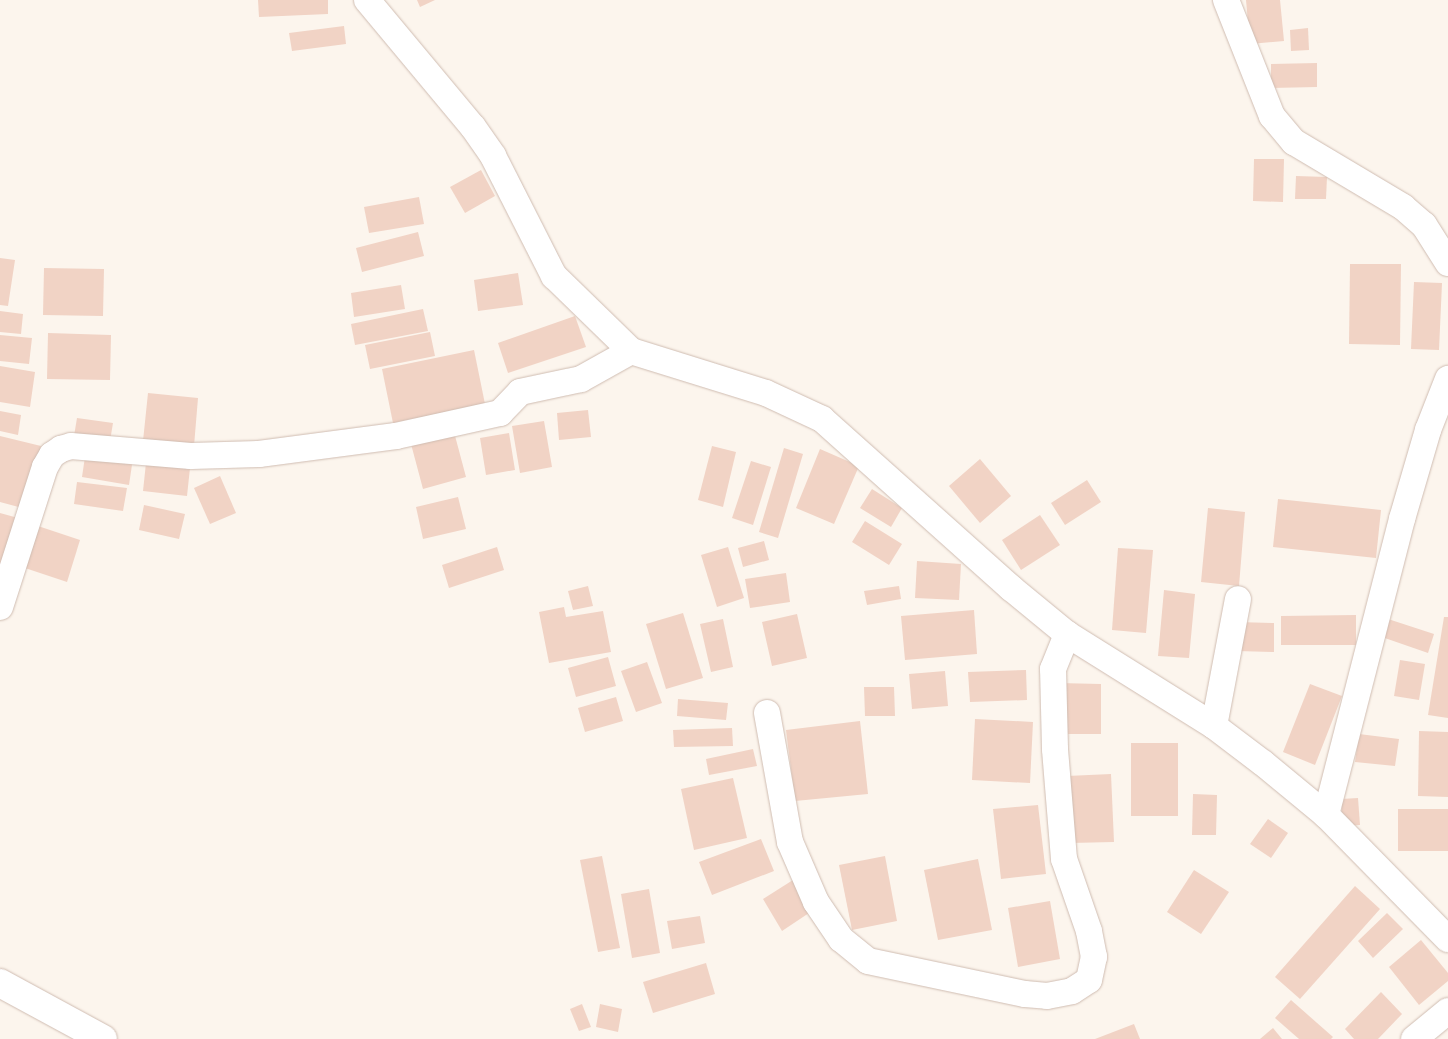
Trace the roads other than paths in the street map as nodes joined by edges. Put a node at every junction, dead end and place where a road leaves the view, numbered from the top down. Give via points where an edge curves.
1 (367, 0) edge
2 (1226, 0) edge
3 (1448, 263) edge
4 (631, 351) junction
5 (1448, 379) edge
6 (1238, 599) dead end
7 (0, 607) edge
8 (1067, 634) junction
9 (767, 713) dead end
10 (1214, 726) junction
11 (1326, 815) junction
12 (1448, 939) edge
13 (0, 983) edge
14 (1448, 1011) edge
15 (103, 1039) edge
16 (1414, 1039) edge

1 - 4 street via 473,126 493,156 554,276
2 - 3 street via 1272,116 1294,142 1403,207 1424,225
4 - 7 street via 581,379 520,392 500,413 396,436 259,454 192,456 71,446 61,449 52,455 46,467
4 - 8 street via 766,394 822,419
5 - 11 street via 1428,430 1405,510
6 - 10 street
8 - 9 street via 1053,668 1064,859 1089,930 1094,957 1089,980 1072,991 1047,996 1025,994 868,961 841,939 816,902 790,842
8 - 10 street
10 - 11 street
11 - 12 street
13 - 15 street
14 - 16 street

